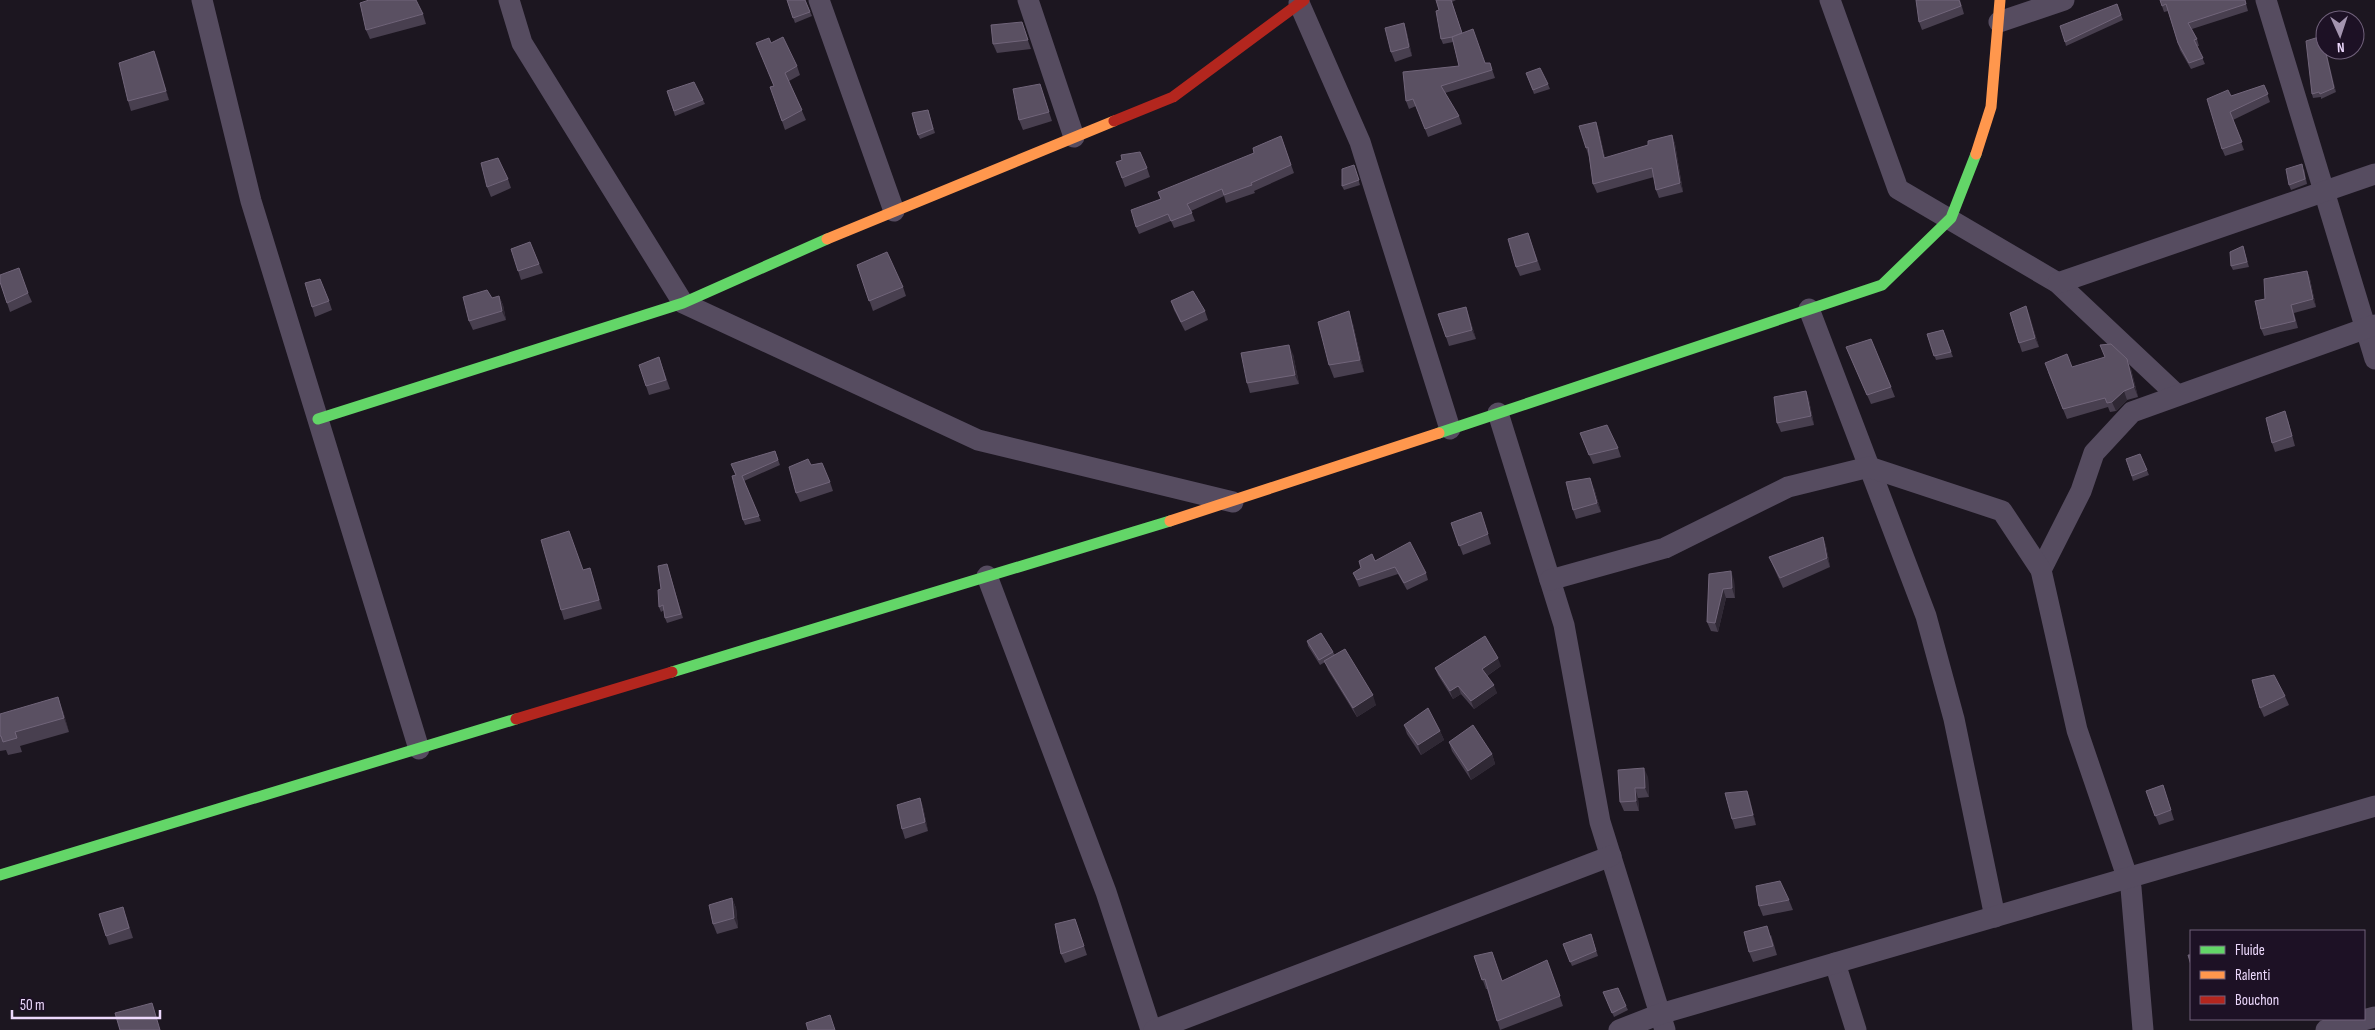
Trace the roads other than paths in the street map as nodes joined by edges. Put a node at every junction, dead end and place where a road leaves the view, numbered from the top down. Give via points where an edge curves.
1 (202, 0) edge
2 (510, 0) edge
3 (819, 0) edge
4 (1028, 0) edge
5 (1830, 0) edge
6 (2000, 0) edge
7 (2064, 0) edge
8 (2266, 0) edge
9 (1302, 1) edge
10 (1999, 22) junction
11 (1074, 137) junction
12 (2375, 174) edge
13 (2325, 193) junction
14 (894, 211) junction
15 (1951, 218) junction
16 (2058, 283) junction
17 (683, 303) junction
18 (1809, 309) junction
19 (2370, 326) edge
20 (2375, 359) edge
21 (2177, 394) junction
22 (1498, 413) junction
23 (318, 420) junction
24 (1450, 429) junction
25 (1869, 467) junction
26 (1232, 502) junction
27 (2041, 570) junction
28 (987, 576) junction
29 (1550, 580) junction
30 (418, 748) junction
31 (2375, 806) edge
32 (1611, 856) junction
33 (0, 875) edge
34 (2128, 878) junction
35 (1995, 917) junction
36 (1835, 963) junction
37 (2364, 1020) edge
38 (1663, 1022) edge
39 (1152, 1030) edge
40 (1619, 1030) edge
41 (1856, 1030) edge
42 (2143, 1030) edge
43 (2326, 1030) edge

1 - 23 street via 251,201
2 - 17 street via 522,43
3 - 14 street
4 - 11 street
5 - 15 street via 1898,189
6 - 10 main road
7 - 10 street
8 - 13 street
9 - 11 main road via 1172,97
9 - 24 street via 1360,142
10 - 15 main road via 1991,106 1970,175
11 - 14 main road
12 - 13 street
13 - 16 street
13 - 19 street
14 - 17 main road
15 - 16 street
15 - 18 main road via 1882,285
16 - 21 street
17 - 23 main road
17 - 26 street via 978,440
18 - 22 main road
18 - 25 street
19 - 20 street
19 - 21 street
21 - 27 street via 2132,412 2094,452 2080,491
22 - 24 main road
22 - 29 street
23 - 30 street
24 - 26 main road
25 - 27 street via 2002,511
25 - 29 street via 1788,488 1665,548
25 - 35 street via 1926,616 1954,719
26 - 28 main road
27 - 34 street via 2077,730
28 - 30 main road
28 - 39 street via 1106,892
29 - 32 street via 1564,625 1600,822
30 - 33 main road
31 - 34 street
32 - 38 street
32 - 39 street
34 - 35 street
34 - 42 street
35 - 36 street
36 - 38 street
36 - 41 street
37 - 43 street
38 - 40 street

